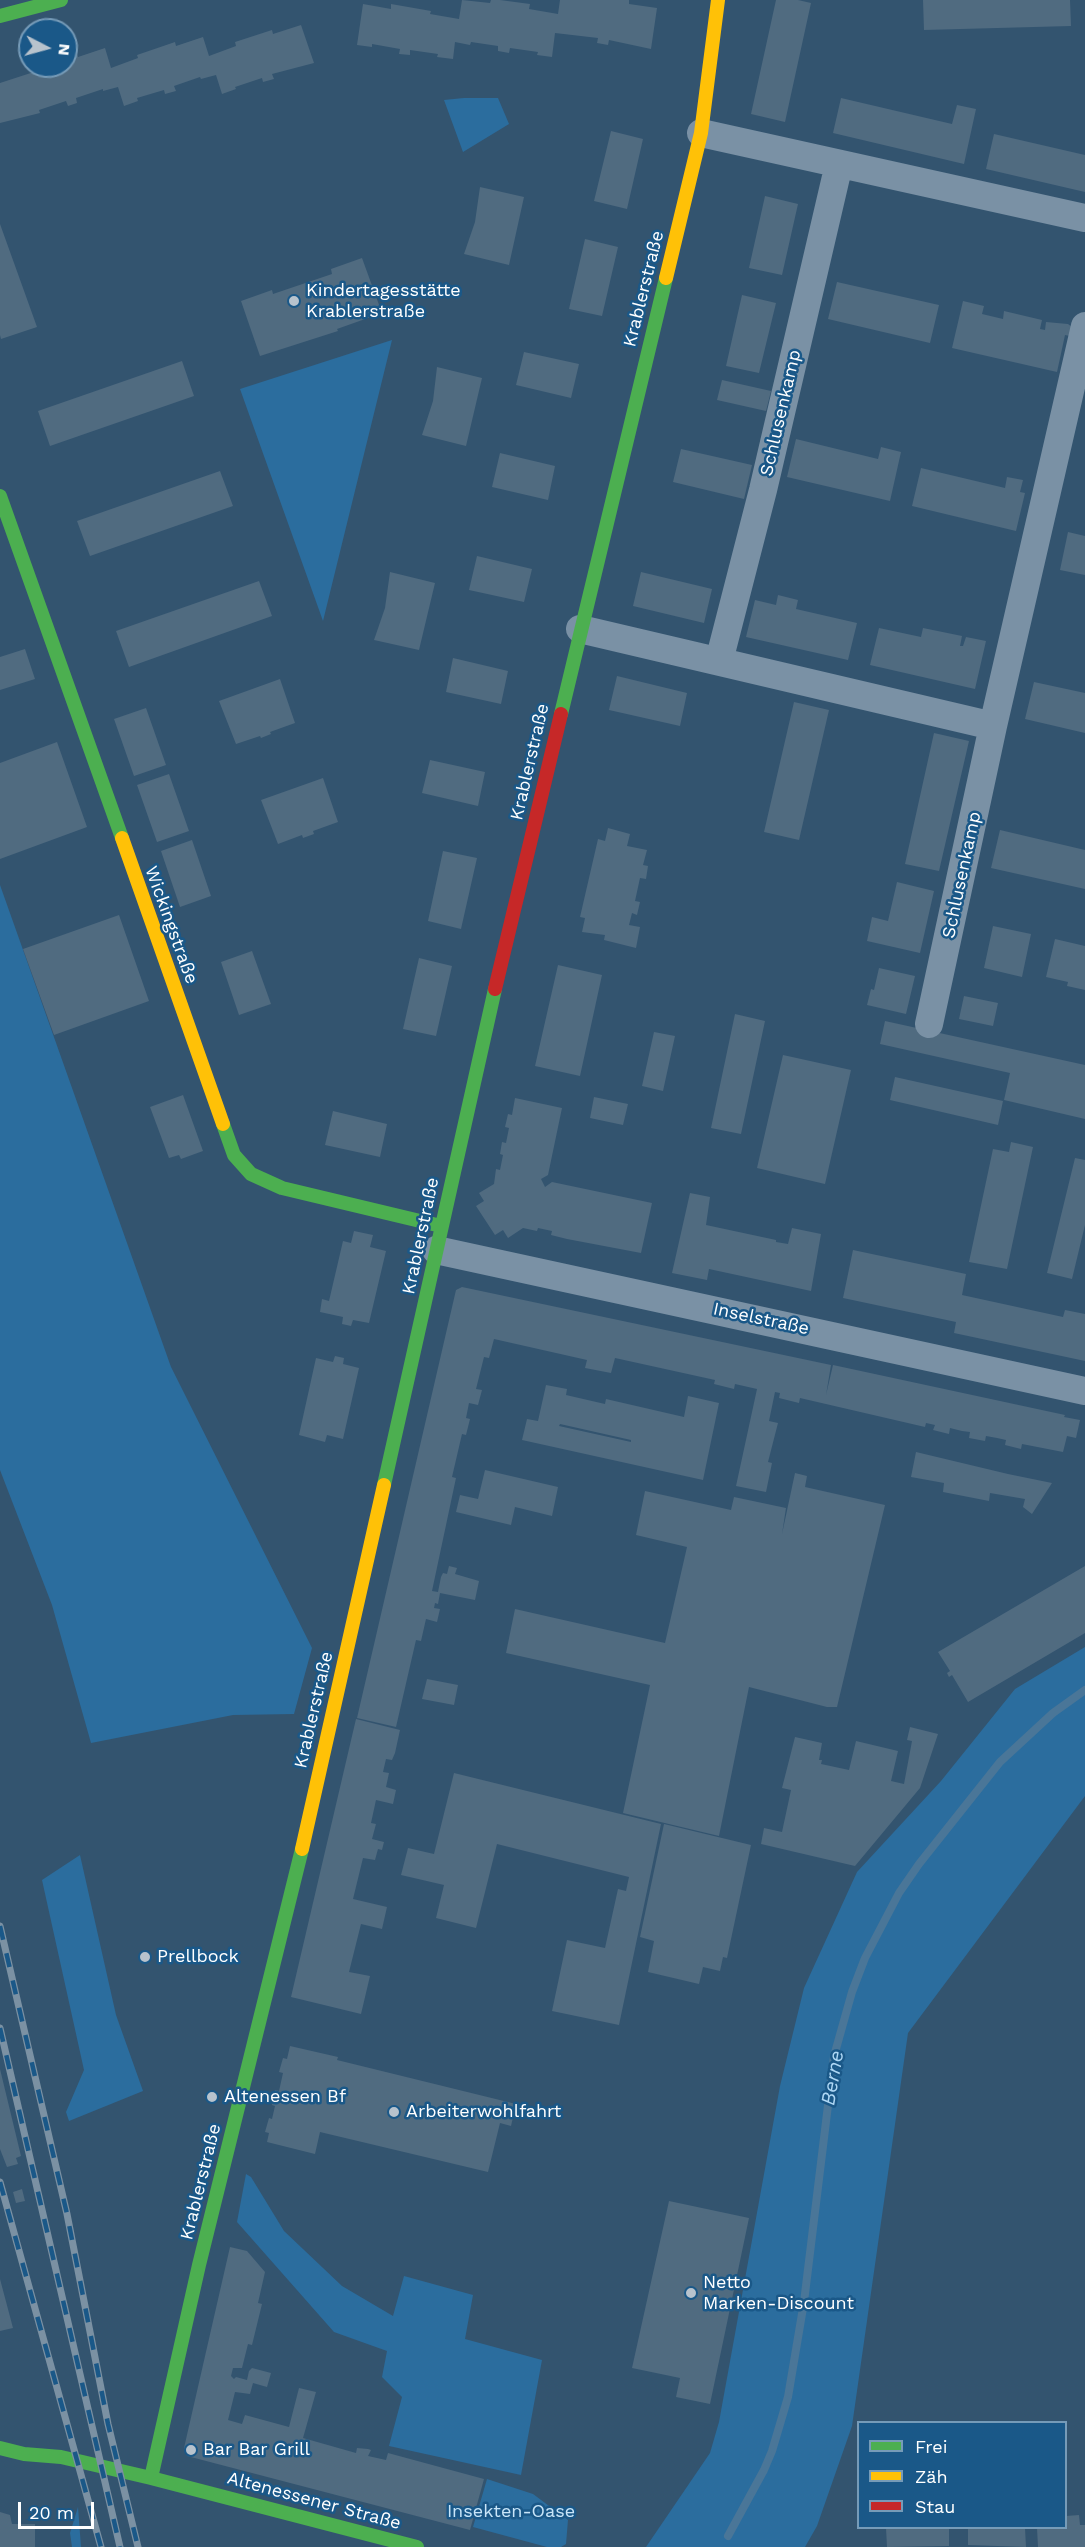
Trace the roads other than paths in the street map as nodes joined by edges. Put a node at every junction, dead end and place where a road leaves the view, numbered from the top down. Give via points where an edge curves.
1 (62, 0) edge
2 (718, 0) edge
3 (0, 16) edge
4 (701, 133) junction
5 (839, 164) junction
6 (1085, 218) edge
7 (1085, 326) edge
8 (0, 496) edge
9 (580, 629) junction
10 (718, 660) junction
11 (993, 726) junction
12 (929, 1024) dead end
13 (439, 1238) junction
14 (1085, 1391) edge
15 (23, 2440) dead end
16 (0, 2448) edge
17 (61, 2457) junction
18 (151, 2478) junction
19 (417, 2547) edge

1 - 3 street
2 - 4 street, Krablerstraße
4 - 5 street
4 - 9 street, Krablerstraße
5 - 6 street
5 - 10 street, Schlusenkamp via 763,490
7 - 11 street, Schlusenkamp
8 - 13 street, Wickingstraße via 234,1155 251,1174 282,1188
9 - 10 street
9 - 13 street, Krablerstraße
10 - 11 street
11 - 12 street, Schlusenkamp
13 - 14 street, Inselstraße
13 - 18 street, Krablerstraße via 285,1925 199,2265
15 - 17 street, Altenessener Straße
16 - 17 street, Altenessener Straße
17 - 18 street, Altenessener Straße
18 - 19 street, Altenessener Straße

